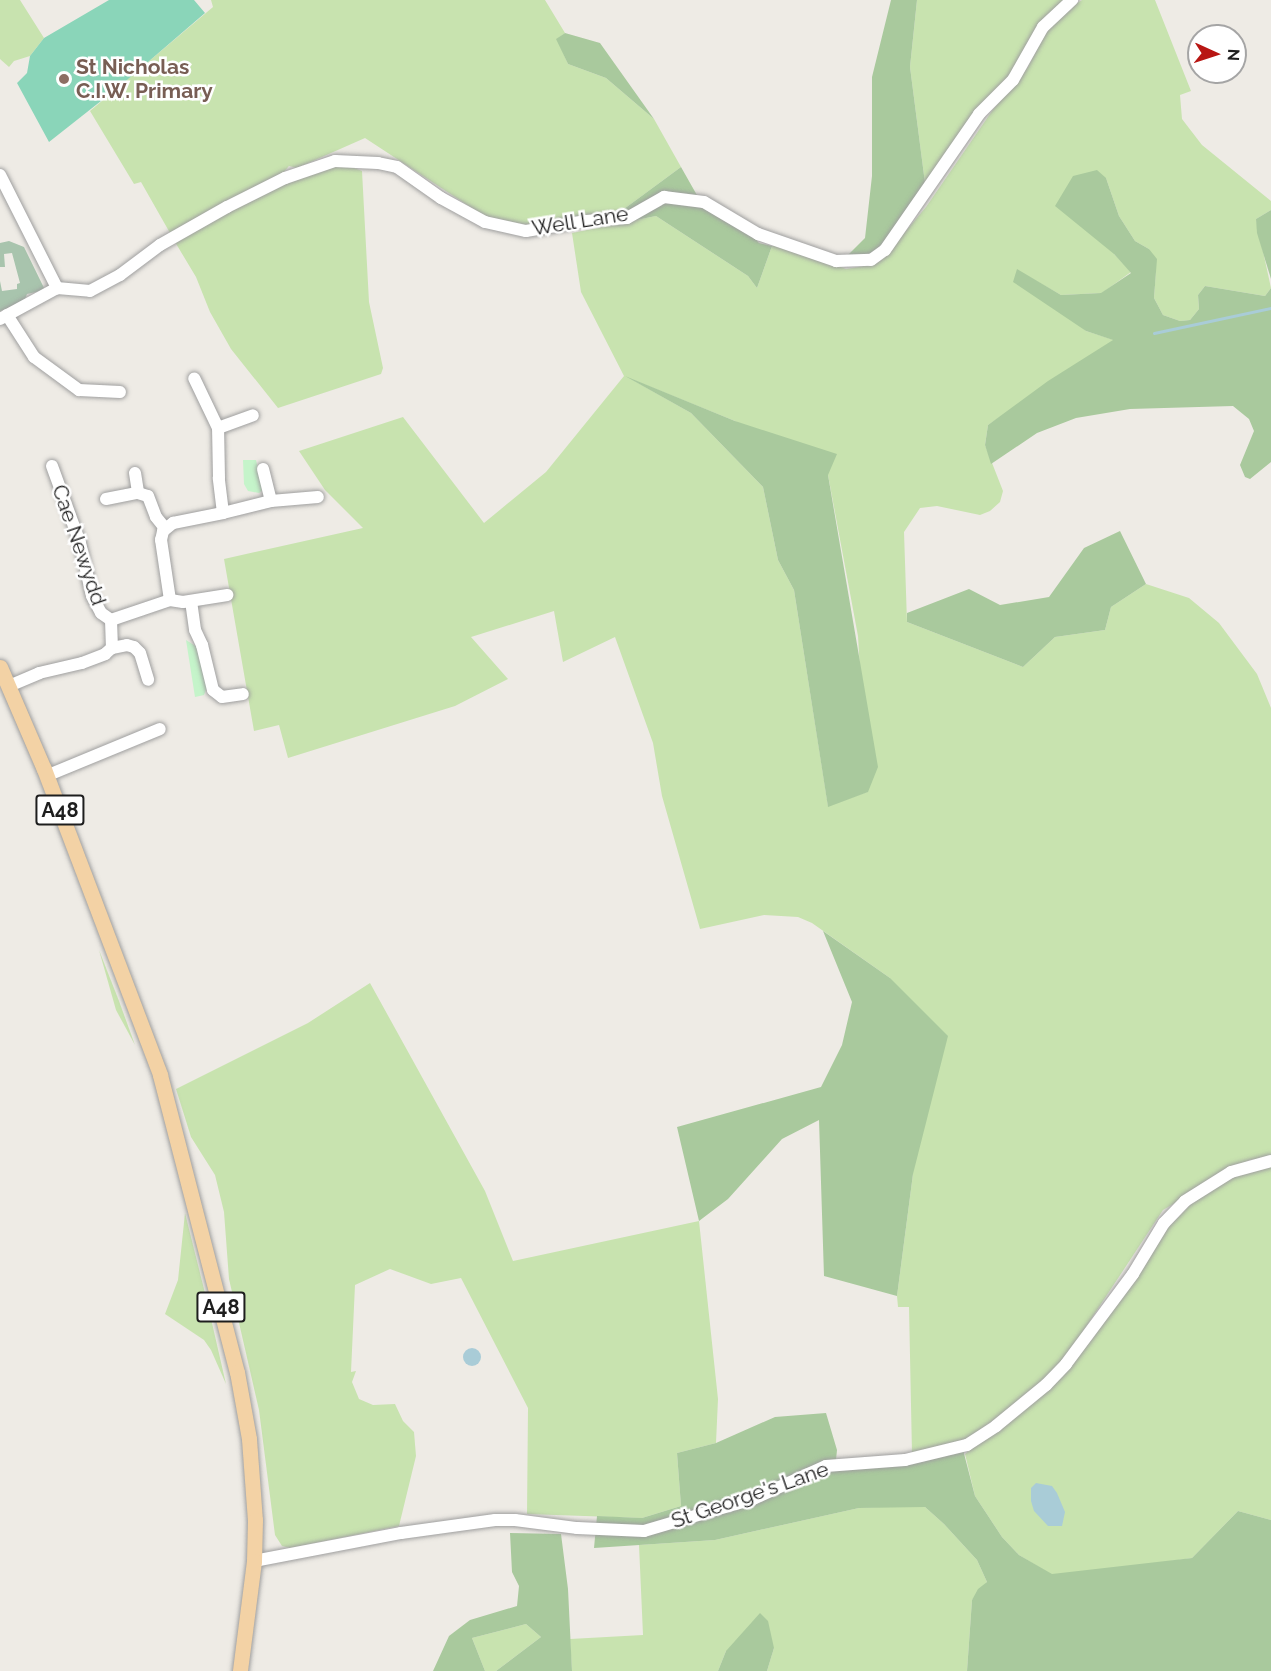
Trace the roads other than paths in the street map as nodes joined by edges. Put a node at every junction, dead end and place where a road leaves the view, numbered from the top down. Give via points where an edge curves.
1 (1072, 0) edge
2 (0, 178) edge
3 (57, 288) junction
4 (4, 317) edge
5 (195, 378) dead end
6 (120, 392) dead end
7 (253, 415) dead end
8 (218, 428) junction
9 (52, 466) dead end
10 (263, 469) dead end
11 (135, 472) dead end
12 (138, 493) junction
13 (318, 497) dead end
14 (106, 499) dead end
15 (271, 501) junction
16 (223, 513) junction
17 (165, 528) junction
18 (227, 595) dead end
19 (170, 600) junction
20 (191, 601) junction
21 (111, 620) junction
22 (112, 648) junction
23 (0, 667) edge
24 (148, 680) dead end
25 (9, 686) junction
26 (243, 694) dead end
27 (160, 729) dead end
28 (46, 776) junction
29 (1271, 1161) edge
30 (254, 1561) junction
31 (240, 1671) edge

1 - 3 street, Well Lane via 1043,27 1013,80 980,114 885,250 871,260 836,261 758,234 704,202 664,197 627,218 526,231 485,222 397,167 335,161 285,178 227,207 160,244 120,275 90,291
2 - 3 street
3 - 4 street
4 - 6 street via 34,357 79,390
5 - 8 street
7 - 8 street
8 - 16 street
9 - 21 street, Cae Newydd via 80,543 92,596 101,613
10 - 15 street
11 - 12 street
12 - 14 street, Cae Newydd
12 - 17 street via 151,499 154,514
13 - 15 street
15 - 16 street
16 - 17 street
17 - 19 street via 161,540
18 - 20 street, Cae Newydd
19 - 20 street, Cae Newydd
19 - 21 street, Cae Newydd
20 - 26 street via 195,630 213,690 222,697
21 - 22 street, Cae Newydd
22 - 24 street via 131,646 137,650
22 - 25 street via 82,663 39,673
23 - 25 main road, A48
25 - 28 main road, A48
27 - 28 street
28 - 30 main road, A48 via 139,1015 177,1133 242,1392 253,1479
29 - 30 street, St George's Lane via 1231,1172 1185,1201 1164,1223 1066,1364 996,1426 967,1445 905,1460 826,1466 753,1499 644,1530 495,1520
30 - 31 main road, A48

